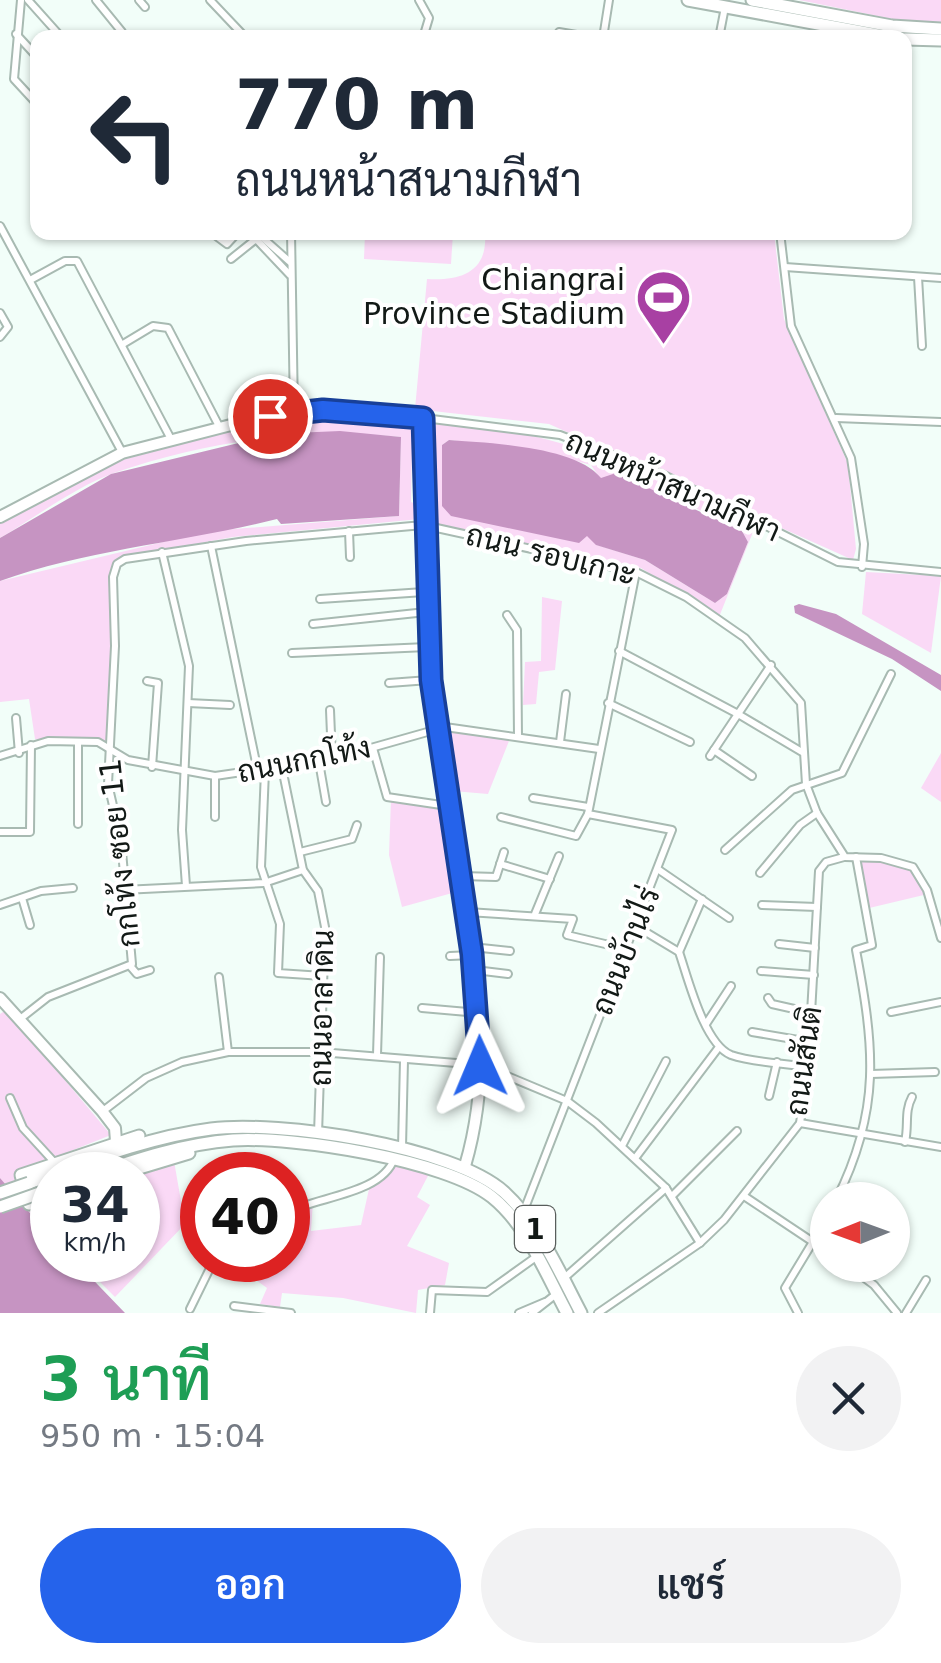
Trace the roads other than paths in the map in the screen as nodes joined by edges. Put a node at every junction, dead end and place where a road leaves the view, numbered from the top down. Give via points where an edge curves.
1 (24, 0) edge
2 (96, 0) edge
3 (210, 0) edge
4 (419, 0) edge
5 (610, 0) edge
6 (692, 0) edge
7 (752, 0) edge
8 (725, 7) junction
9 (941, 29) edge
10 (54, 30) edge
11 (120, 30) edge
12 (235, 30) edge
13 (425, 30) edge
14 (604, 30) edge
15 (721, 30) edge
16 (850, 30) edge
17 (16, 34) junction
18 (912, 39) edge
19 (941, 40) edge
20 (30, 49) edge
21 (30, 96) edge
22 (0, 226) edge
23 (255, 240) edge
24 (257, 240) edge
25 (265, 240) edge
26 (291, 240) edge
27 (781, 240) edge
28 (231, 259) dead end
29 (290, 263) junction
30 (785, 267) junction
31 (291, 276) junction
32 (918, 277) junction
33 (941, 278) edge
34 (32, 279) junction
35 (0, 313) edge
36 (0, 336) edge
37 (123, 344) junction
38 (922, 346) dead end
39 (294, 412) junction
40 (423, 418) junction
41 (836, 418) junction
42 (941, 422) edge
43 (220, 429) junction
44 (172, 441) junction
45 (122, 453) junction
46 (0, 517) edge
47 (423, 525) junction
48 (349, 531) junction
49 (211, 546) junction
50 (162, 552) junction
51 (350, 557) dead end
52 (862, 567) junction
53 (636, 572) junction
54 (941, 572) edge
55 (425, 592) junction
56 (320, 599) dead end
57 (426, 612) junction
58 (507, 616) dead end
59 (313, 624) dead end
60 (428, 646) junction
61 (619, 651) junction
62 (292, 654) dead end
63 (771, 665) junction
64 (891, 674) dead end
65 (431, 680) junction
66 (147, 681) dead end
67 (389, 683) dead end
68 (566, 694) dead end
69 (188, 703) junction
70 (608, 703) junction
71 (230, 705) dead end
72 (330, 710) dead end
73 (738, 714) junction
74 (16, 718) dead end
75 (436, 728) junction
76 (518, 737) junction
77 (78, 742) junction
78 (690, 742) dead end
79 (560, 743) junction
80 (108, 744) junction
81 (30, 745) junction
82 (373, 748) junction
83 (598, 749) junction
84 (19, 752) junction
85 (802, 752) junction
86 (0, 756) edge
87 (332, 759) junction
88 (319, 762) junction
89 (152, 768) junction
90 (282, 768) junction
91 (185, 772) junction
92 (262, 772) junction
93 (215, 776) junction
94 (752, 776) dead end
95 (806, 784) junction
96 (533, 798) dead end
97 (326, 802) dead end
98 (448, 806) junction
99 (588, 811) junction
100 (817, 813) junction
101 (501, 817) dead end
102 (215, 818) dead end
103 (78, 824) dead end
104 (356, 826) dead end
105 (0, 832) edge
106 (725, 850) dead end
107 (300, 852) junction
108 (504, 852) dead end
109 (559, 856) dead end
110 (845, 857) junction
111 (856, 857) junction
112 (500, 864) junction
113 (304, 870) junction
114 (659, 870) junction
115 (760, 873) dead end
116 (461, 876) junction
117 (550, 879) junction
118 (264, 883) junction
119 (186, 886) junction
120 (73, 888) dead end
121 (123, 890) junction
122 (22, 898) junction
123 (702, 899) junction
124 (0, 905) edge
125 (762, 905) dead end
126 (816, 907) junction
127 (466, 912) junction
128 (535, 914) junction
129 (729, 918) dead end
130 (30, 925) dead end
131 (634, 925) junction
132 (941, 938) edge
133 (779, 944) dead end
134 (622, 948) junction
135 (815, 948) junction
136 (510, 950) dead end
137 (471, 951) junction
138 (679, 952) junction
139 (450, 956) dead end
140 (380, 957) dead end
141 (131, 964) junction
142 (150, 970) dead end
143 (474, 970) junction
144 (760, 972) dead end
145 (508, 974) dead end
146 (814, 975) junction
147 (323, 976) junction
148 (219, 977) dead end
149 (731, 986) dead end
150 (0, 998) edge
151 (768, 998) dead end
152 (941, 1002) edge
153 (422, 1008) dead end
154 (812, 1012) junction
155 (891, 1012) dead end
156 (479, 1013) junction
157 (20, 1019) junction
158 (706, 1024) junction
159 (752, 1032) dead end
160 (810, 1042) junction
161 (719, 1046) junction
162 (228, 1052) junction
163 (320, 1052) junction
164 (377, 1056) junction
165 (404, 1060) junction
166 (666, 1060) dead end
167 (777, 1062) junction
168 (480, 1066) junction
169 (808, 1067) junction
170 (935, 1072) dead end
171 (871, 1074) junction
172 (770, 1096) dead end
173 (912, 1097) dead end
174 (10, 1098) dead end
175 (567, 1101) junction
176 (102, 1111) junction
177 (800, 1123) junction
178 (208, 1129) junction
179 (737, 1131) dead end
180 (318, 1136) junction
181 (864, 1136) junction
182 (116, 1142) junction
183 (221, 1142) junction
184 (905, 1142) junction
185 (622, 1144) junction
186 (941, 1147) edge
187 (45, 1152) edge
188 (89, 1152) edge
189 (158, 1152) edge
190 (398, 1153) junction
191 (636, 1157) junction
192 (160, 1161) edge
193 (463, 1171) junction
194 (30, 1174) edge
195 (844, 1182) edge
196 (666, 1188) junction
197 (0, 1193) edge
198 (672, 1196) junction
199 (744, 1196) junction
200 (30, 1198) edge
201 (310, 1202) edge
202 (30, 1203) edge
203 (0, 1207) edge
204 (523, 1213) junction
205 (810, 1242) edge
206 (700, 1243) junction
207 (810, 1249) edge
208 (536, 1257) junction
209 (563, 1279) junction
210 (926, 1280) dead end
211 (203, 1282) edge
212 (870, 1282) edge
213 (551, 1298) junction
214 (234, 1306) dead end
215 (190, 1308) dead end
216 (291, 1313) edge
217 (430, 1313) edge
218 (520, 1313) edge
219 (532, 1313) edge
220 (567, 1313) edge
221 (581, 1313) edge
222 (598, 1313) edge
223 (798, 1313) edge
224 (897, 1313) edge
225 (906, 1313) edge

1 - 10 street
1 - 17 street
2 - 11 street
3 - 12 street
4 - 13 street via 429,18
5 - 14 street
6 - 8 main road
7 - 9 main road
8 - 15 street
8 - 16 main road
17 - 20 street
17 - 21 street via 14,79
18 - 19 main road
22 - 34 street
23 - 28 street
24 - 31 street
25 - 29 street
26 - 29 street
27 - 30 street
29 - 31 street
30 - 32 street
30 - 41 street via 791,326
31 - 39 street
32 - 33 street
32 - 38 street
34 - 37 street via 77,261
34 - 45 street
35 - 36 street via 8,327
37 - 43 street via 153,326 168,328
37 - 44 street
39 - 40 street, ถนนหน้าสนามกีฬา
39 - 43 street, ถนนหน้าสนามกีฬา
40 - 47 street
40 - 52 street, ถนนหน้าสนามกีฬา via 560,435 664,475 838,562
41 - 42 street
41 - 52 street via 858,495
43 - 44 street, ถนนหน้าสนามกีฬา
44 - 45 street, ถนนหน้าสนามกีฬา
45 - 46 street, ถนนหน้าสนามกีฬา
47 - 48 street, ถนน รอบเกาะ
47 - 53 street, ถนน รอบเกาะ
47 - 55 street
48 - 49 street, ถนน รอบเกาะ
48 - 51 street
49 - 50 street, ถนน รอบเกาะ
49 - 92 street
50 - 69 street via 187,653
50 - 80 street, กกโท้ง ซอย 11 via 126,559 114,571
52 - 54 street, ถนนหน้าสนามกีฬา
53 - 61 street
53 - 63 street, ถนน รอบเกาะ via 686,597
55 - 56 street
55 - 57 street
57 - 59 street
57 - 60 street
58 - 76 street via 517,630
60 - 62 street
60 - 65 street
61 - 70 street
61 - 73 street
63 - 73 street
63 - 85 street, ถนน รอบเกาะ via 800,702
64 - 95 street via 842,773
65 - 67 street
65 - 75 street
66 - 89 street via 158,683
68 - 79 street
69 - 71 street
69 - 91 street
70 - 78 street
70 - 83 street
72 - 87 street
73 - 85 street
73 - 94 street via 712,753
74 - 84 street
75 - 76 street
75 - 82 street, ถนนกกโท้ง
75 - 98 street
76 - 79 street
77 - 80 street, ถนนกกโท้ง
77 - 81 street, ถนนกกโท้ง
77 - 103 street
79 - 83 street
80 - 89 street, ถนนกกโท้ง
80 - 121 street, กกโท้ง ซอย 11
81 - 84 street, ถนนกกโท้ง
81 - 105 street via 30,832
82 - 87 street, ถนนกกโท้ง
82 - 98 street via 387,797
83 - 99 street
84 - 86 street, ถนนกกโท้ง
85 - 95 street, ถนน รอบเกาะ
87 - 88 street, ถนนกกโท้ง
88 - 90 street, ถนนกกโท้ง
88 - 97 street
89 - 91 street, ถนนกกโท้ง
90 - 92 street, ถนนกกโท้ง
90 - 107 street, ถนนอาลาดิน
91 - 93 street, ถนนกกโท้ง
91 - 119 street
92 - 93 street, ถนนกกโท้ง
92 - 118 street
93 - 102 street
95 - 100 street, ถนน รอบเกาะ
95 - 106 street
96 - 99 street
98 - 116 street
99 - 101 street via 576,836
99 - 114 street, ถนนบ้านไร่ via 672,830
100 - 110 street, ถนน รอบเกาะ
100 - 115 street
104 - 107 street via 352,838
107 - 113 street, ถนนอาลาดิน
108 - 112 street
109 - 117 street
110 - 111 street
110 - 126 street, ถนนสันติ via 819,871
111 - 132 street via 913,868
111 - 171 street via 872,945 856,950 871,1027
112 - 116 street via 496,877
112 - 117 street
113 - 118 street
113 - 147 street, ถนนอาลาดิน via 318,891 326,927
114 - 123 street
114 - 131 street, ถนนบ้านไร่
116 - 127 street
117 - 128 street
118 - 119 street
118 - 147 street via 280,924 278,973
119 - 121 street
120 - 122 street
121 - 141 street, กกโท้ง ซอย 11
122 - 124 street
122 - 130 street
123 - 129 street
123 - 138 street
125 - 126 street
126 - 135 street, ถนนสันติ
127 - 128 street
127 - 137 street
128 - 134 street via 573,919 567,935
131 - 134 street, ถนนบ้านไร่
131 - 138 street
133 - 135 street
134 - 175 street, ถนนบ้านไร่
135 - 146 street, ถนนสันติ
136 - 137 street
137 - 139 street
137 - 143 street
138 - 158 street
140 - 164 street
141 - 142 street via 137,974
141 - 157 street via 48,996
143 - 145 street
143 - 156 street
144 - 146 street
146 - 154 street, ถนนสันติ
147 - 163 street, ถนนอาลาดิน
148 - 162 street
149 - 158 street
150 - 157 street
151 - 154 street
152 - 155 street
153 - 156 street
154 - 160 street, ถนนสันติ
156 - 168 street
157 - 176 street
158 - 161 street
159 - 160 street
160 - 169 street, ถนนสันติ
161 - 167 street
161 - 191 street
162 - 163 street
162 - 176 street via 146,1078
163 - 164 street
163 - 180 street, ถนนอาลาดิน
164 - 165 street
165 - 168 street
165 - 190 street
166 - 185 street
167 - 169 street
167 - 172 street
168 - 175 street
168 - 193 street
169 - 177 street, ถนนสันติ
170 - 171 street
171 - 181 street
173 - 184 street
174 - 187 street via 23,1128
175 - 185 street
175 - 204 street, ถนนบ้านไร่
176 - 182 street
177 - 181 street
177 - 199 street, ถนนสันติ
178 - 180 main road, 1
178 - 182 main road
178 - 197 main road, 1, bridge via 126,1148
179 - 198 street
180 - 190 main road, 1
181 - 184 street
181 - 195 street
182 - 188 main road
183 - 189 main road, 1
183 - 190 main road, 1
183 - 192 main road
184 - 186 street
185 - 191 street
190 - 193 main road, 1
190 - 201 street via 388,1172 368,1186
191 - 196 street
193 - 204 main road, 1 via 504,1192
193 - 208 main road, 1 via 506,1210
194 - 202 main road via 20,1178
196 - 198 street
196 - 209 street
198 - 206 street
199 - 205 street
199 - 206 street, ถนนสันติ
200 - 203 main road, bridge
204 - 209 main road, 1
206 - 222 street, ถนนสันติ
207 - 223 street via 785,1288
208 - 213 main road, 1
208 - 217 street via 488,1292 432,1290
209 - 221 main road, 1
210 - 225 street
211 - 215 street
212 - 224 street
213 - 218 street
213 - 219 street
213 - 220 main road, 1
214 - 216 street

